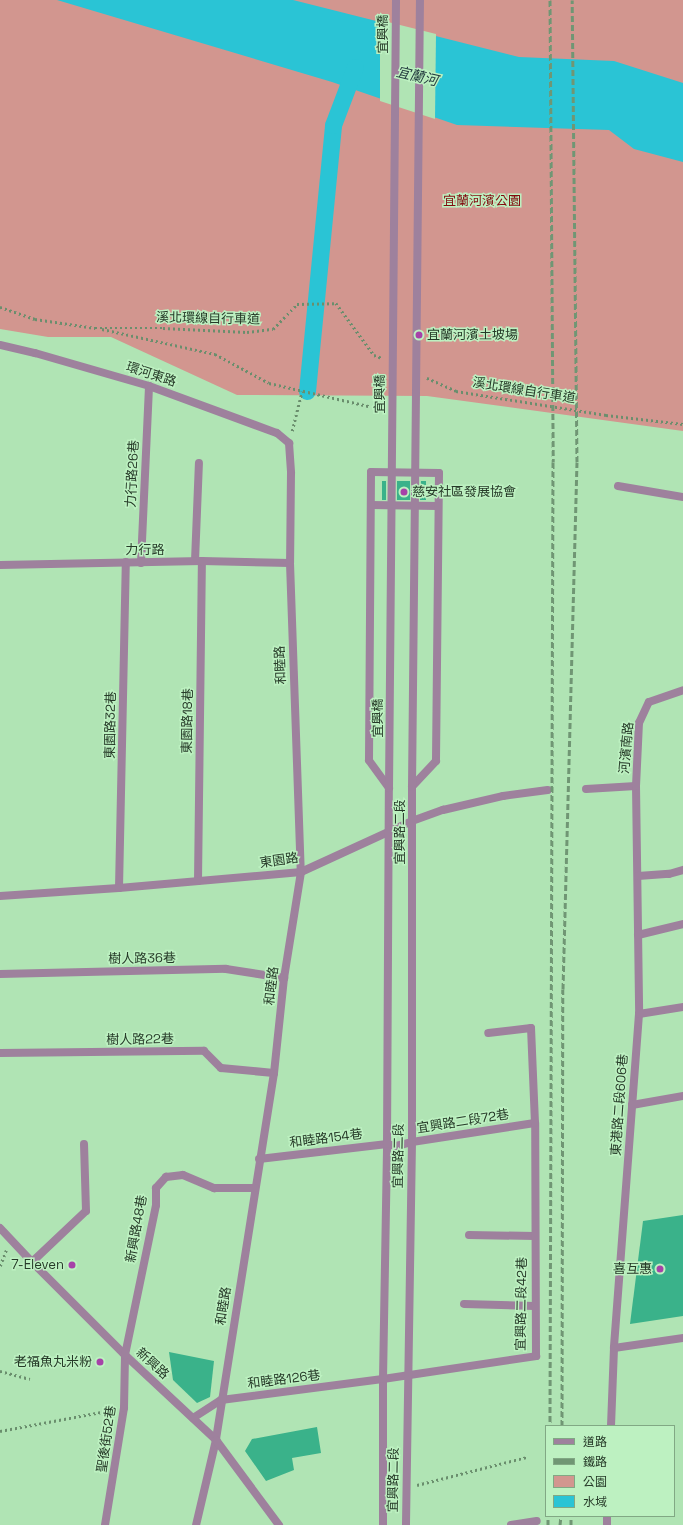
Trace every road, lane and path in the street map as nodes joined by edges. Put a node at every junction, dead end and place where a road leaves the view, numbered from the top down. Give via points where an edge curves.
1 (396, 0) edge
2 (420, 0) edge
3 (0, 307) edge
4 (95, 328) junction
5 (0, 345) edge
6 (387, 361) dead end
7 (422, 376) dead end
8 (149, 386) junction
9 (302, 391) junction
10 (369, 406) dead end
11 (683, 424) edge
12 (289, 443) junction
13 (199, 463) dead end
14 (618, 486) dead end
15 (683, 496) edge
16 (371, 505) junction
17 (438, 506) junction
18 (199, 561) junction
19 (126, 562) junction
20 (141, 563) junction
21 (290, 563) junction
22 (0, 565) edge
23 (683, 690) edge
24 (412, 786) junction
25 (636, 786) junction
26 (389, 788) junction
27 (586, 789) dead end
28 (548, 790) dead end
29 (412, 821) junction
30 (388, 831) junction
31 (683, 870) edge
32 (301, 872) junction
33 (638, 876) junction
34 (198, 881) junction
35 (119, 888) junction
36 (0, 896) edge
37 (683, 924) edge
38 (638, 935) junction
39 (0, 974) edge
40 (284, 978) junction
41 (683, 1007) edge
42 (639, 1014) junction
43 (488, 1033) dead end
44 (0, 1053) edge
45 (274, 1073) junction
46 (683, 1096) edge
47 (632, 1105) junction
48 (535, 1124) junction
49 (412, 1142) junction
50 (84, 1144) dead end
51 (387, 1144) junction
52 (396, 1146) joint
53 (259, 1159) junction
54 (255, 1188) junction
55 (0, 1228) edge
56 (469, 1235) dead end
57 (535, 1236) junction
58 (32, 1262) junction
59 (464, 1304) dead end
60 (535, 1306) junction
61 (683, 1338) edge
62 (614, 1348) junction
63 (125, 1355) junction
64 (0, 1372) edge
65 (408, 1376) junction
66 (30, 1378) dead end
67 (383, 1379) junction
68 (221, 1400) junction
69 (124, 1408) junction
70 (193, 1418) junction
71 (611, 1425) edge
72 (0, 1431) edge
73 (216, 1440) junction
74 (527, 1457) dead end
75 (406, 1488) junction
76 (537, 1521) dead end
77 (105, 1525) edge
78 (196, 1525) edge
79 (279, 1525) edge
80 (383, 1525) edge
81 (406, 1525) edge
82 (511, 1525) edge

1 - 26 street, 宜興橋, bridge
2 - 24 street, bridge
3 - 4 path, 溪北環線自行車道 via 35,319
4 - 6 path, 溪北環線自行車道 via 247,332 273,329 297,304 336,303 374,355
4 - 9 path via 215,354 269,383
5 - 8 street, 環河東路
7 - 11 path, 溪北環線自行車道 via 456,391 606,415
8 - 12 street, 環河東路 via 277,433
8 - 20 street, 力行路26巷
9 - 10 path
9 - 12 path
12 - 21 street, 和睦路 via 292,473
13 - 18 street, 東園路18巷
14 - 15 street
16 - 17 street
16 - 17 street via 371,472 438,473
16 - 26 street via 369,760
17 - 24 street via 436,761
18 - 20 street, 力行路
18 - 21 street, 力行路
18 - 34 street, 東園路18巷
19 - 20 street, 力行路
19 - 22 street, 力行路
19 - 35 street, 東園路32巷
21 - 32 street, 和睦路
23 - 25 street, 河濱南路 via 649,702 639,723
24 - 29 street, 宜興路二段
25 - 27 street
25 - 33 street, 東港路二段606巷
26 - 30 street, 宜興路二段
28 - 29 street, 東園路 via 502,796 450,808
29 - 30 street, 東園路
29 - 49 street, 宜興路二段
30 - 32 street, 東園路
30 - 51 street, 宜興路二段
31 - 33 street via 669,874
32 - 34 street, 東園路
32 - 40 street, 和睦路
33 - 38 street, 東港路二段606巷
34 - 35 street, 東園路
35 - 36 street, 東園路
37 - 38 street
38 - 42 street, 東港路二段606巷
39 - 40 street, 樹人路36巷 via 226,969
40 - 45 street, 和睦路
41 - 42 street
42 - 47 street, 東港路二段606巷
43 - 48 street, 宜興路二段42巷 via 531,1028
44 - 45 street, 樹人路22巷 via 204,1051 221,1068
45 - 53 street, 和睦路
46 - 47 street
47 - 62 street, 東港路二段606巷
48 - 49 street, 宜興路二段72巷
48 - 57 street, 宜興路二段42巷
49 - 52 street, 宜興路二段72巷
49 - 65 street, 宜興路二段
50 - 58 street via 86,1211
51 - 52 street, 和睦路154巷
51 - 53 street, 和睦路154巷
51 - 67 street, 宜興路二段
53 - 54 street, 和睦路
54 - 63 street, 新興路48巷 via 214,1188 183,1175 166,1177 156,1188 156,1205
54 - 68 street, 和睦路
55 - 58 street, 新興路
56 - 57 street
57 - 60 street, 宜興路二段42巷
58 - 63 street, 新興路
59 - 60 street
60 - 65 street, 宜興路二段42巷 via 536,1356
61 - 62 street
62 - 71 street, 東港路二段606巷
63 - 69 street, 聖後街52巷
63 - 70 street, 新興路
64 - 66 path
65 - 67 street, 宜興路二段42巷
65 - 75 street, 宜興路二段
67 - 68 street, 和睦路126巷
67 - 80 street, 宜興路二段
68 - 70 street, 和睦路126巷
68 - 73 street, 和睦路
69 - 72 path
69 - 77 street, 聖後街52巷
70 - 73 street, 新興路
73 - 78 street, 和睦路
73 - 79 street, 新興路
74 - 75 path
75 - 81 street, 宜興路二段
76 - 82 street

